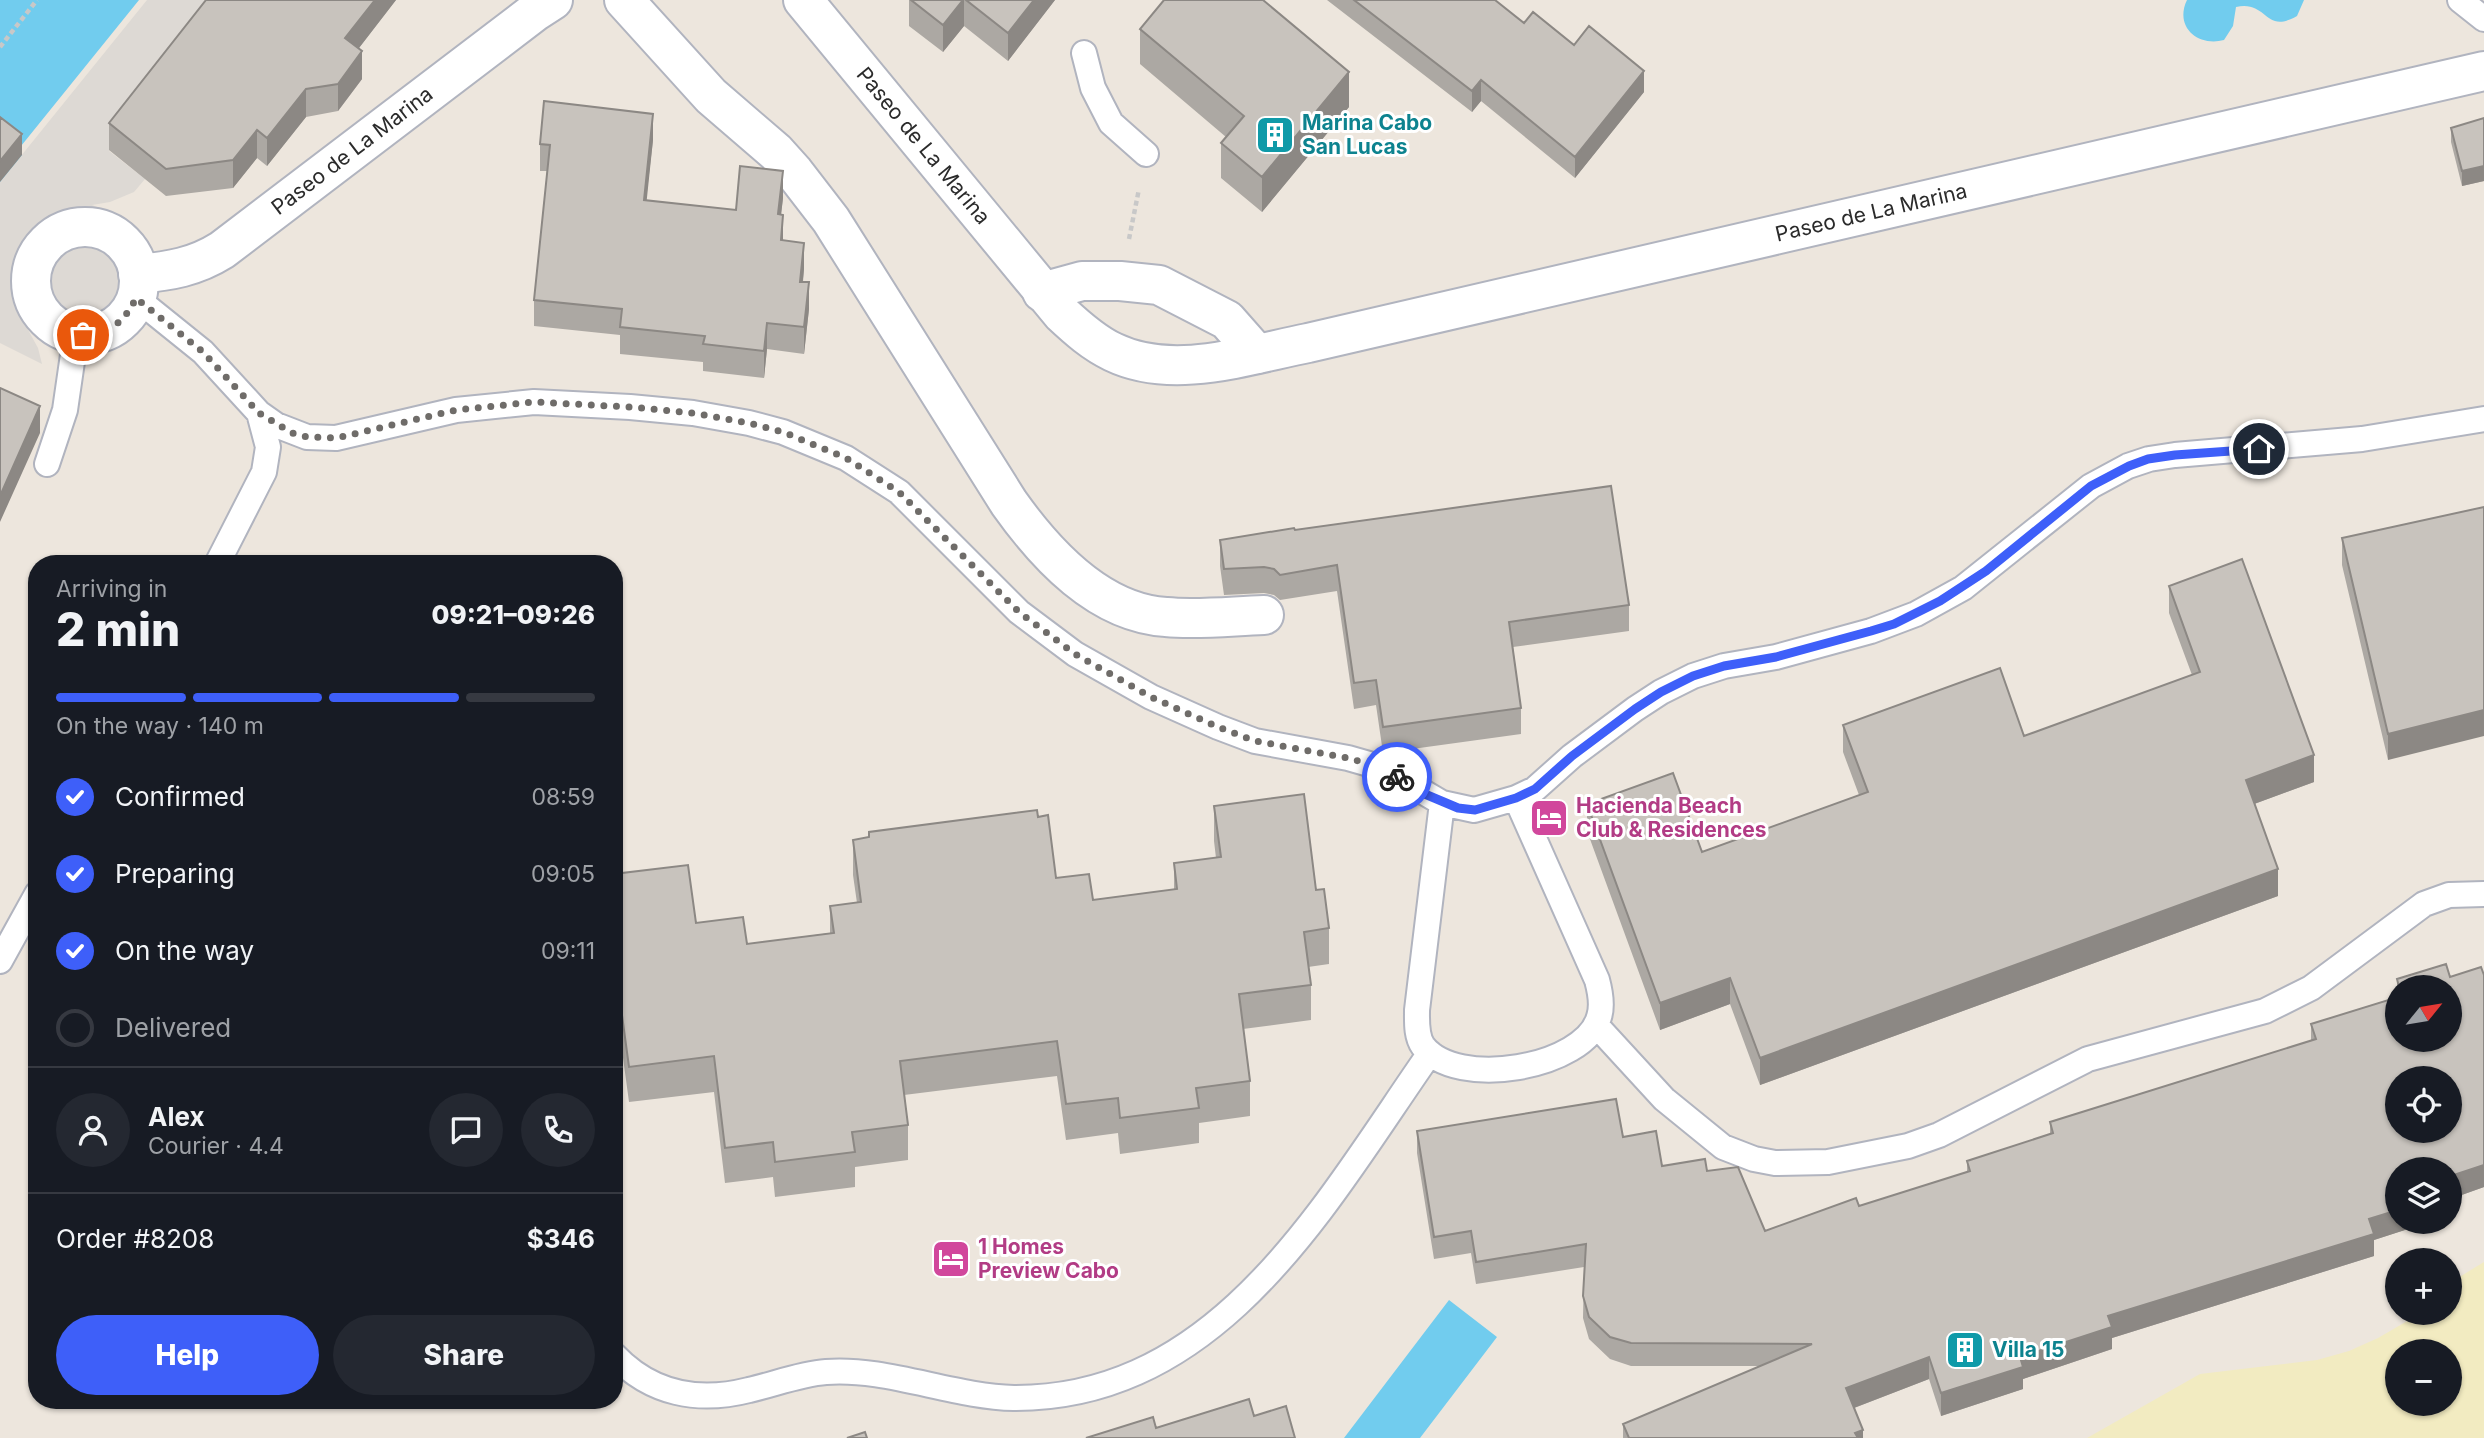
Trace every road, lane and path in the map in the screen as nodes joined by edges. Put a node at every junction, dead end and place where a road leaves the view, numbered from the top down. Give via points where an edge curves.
1 (37, 0) edge
2 (553, 0) edge
3 (624, 0) edge
4 (803, 0) edge
5 (2460, 0) edge
6 (2484, 19) edge
7 (0, 47) edge
8 (1084, 53) dead end
9 (2484, 71) edge
10 (1146, 154) joint
11 (1120, 281) junction
12 (137, 286) junction
13 (1042, 292) junction
14 (76, 334) junction
15 (1257, 354) junction
16 (259, 413) junction
17 (2484, 419) edge
18 (47, 464) dead end
19 (222, 555) edge
20 (1264, 615) dead end
21 (1516, 798) junction
22 (1442, 803) junction
23 (2484, 894) edge
24 (28, 910) edge
25 (0, 961) edge
26 (1596, 1025) junction
27 (1430, 1053) junction
28 (623, 1363) edge

1 - 7 path
2 - 12 street, Paseo de La Marina via 222,250
3 - 20 street via 711,96 776,152 806,187 1041,546 1088,586 1120,606 1148,615
4 - 13 street, Paseo de La Marina
5 - 6 lane
8 - 10 lane via 1093,88 1111,123
9 - 15 street, Paseo de La Marina
10 - 11 path
11 - 13 street via 1082,281
11 - 15 street via 1159,285 1189,299 1227,320
12 - 14 street via 125,318 91,335
12 - 14 street via 136,265 113,235 99,229 69,229 43,245 31,273 35,302 55,326
12 - 16 lane
13 - 15 street, Paseo de La Marina via 1083,333 1116,354 1149,363 1191,365
14 - 18 lane via 65,410
16 - 19 lane via 268,447 264,472
16 - 22 lane via 292,433 321,439 456,410 534,402 693,413 783,432 846,458 899,492 1019,612 1075,654 1151,697 1255,741 1369,764
17 - 21 lane via 2362,439 2175,455 2129,466 2091,486 1986,571 1940,601 1871,631 1693,676 1635,709 1535,789
21 - 22 lane via 1475,810
21 - 26 lane via 1597,980 1601,1004
22 - 27 lane via 1417,1010 1418,1036
23 - 26 lane via 2449,895 2424,904 2311,988 2265,1011 2088,1059 1938,1135 1908,1146 1828,1162 1775,1163 1723,1147 1664,1100
24 - 25 lane
26 - 27 lane via 1564,1051 1513,1070 1460,1067
27 - 28 lane via 1268,1277 1195,1339 1110,1382 1079,1391 1014,1398 828,1372 723,1396 694,1396 656,1387

